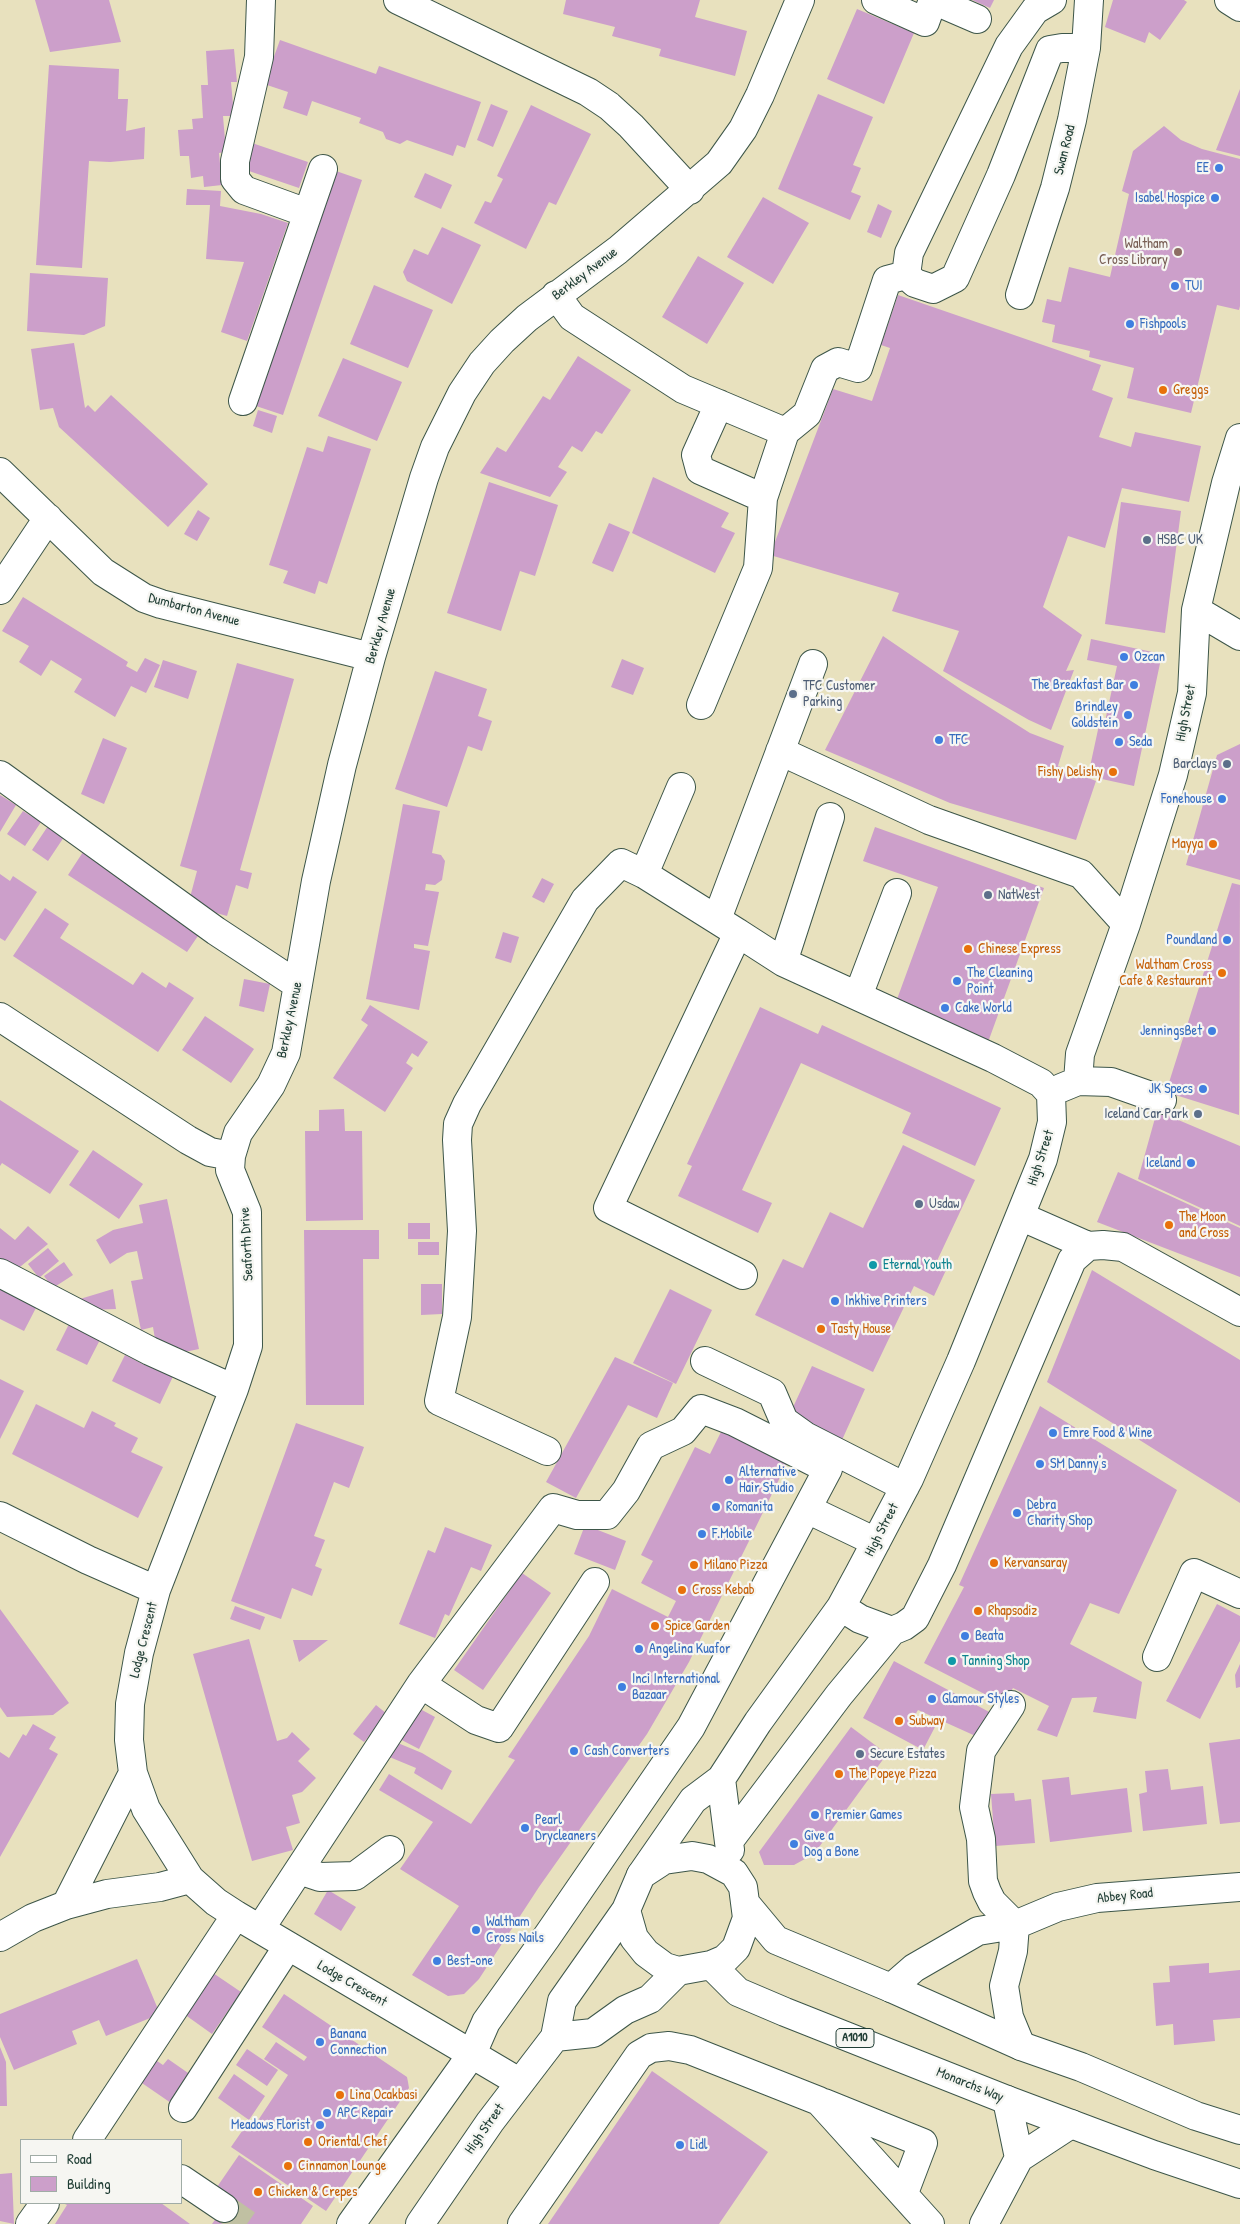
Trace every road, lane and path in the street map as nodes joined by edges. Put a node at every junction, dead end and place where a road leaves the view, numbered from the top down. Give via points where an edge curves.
1 (261, 0) edge
2 (398, 0) edge
3 (800, 0) edge
4 (876, 0) edge
5 (1052, 0) edge
6 (1089, 0) edge
7 (1229, 0) edge
8 (1240, 7) edge
9 (976, 19) dead end
10 (1086, 48) junction
11 (323, 169) dead end
12 (690, 190) junction
13 (308, 212) junction
14 (906, 275) junction
15 (556, 295) junction
16 (1020, 295) dead end
17 (243, 401) dead end
18 (719, 404) junction
19 (785, 432) junction
20 (1240, 438) edge
21 (0, 472) edge
22 (763, 498) junction
23 (48, 518) junction
24 (0, 590) edge
25 (1196, 610) junction
26 (1240, 636) edge
27 (371, 657) junction
28 (813, 664) dead end
29 (701, 704) dead end
30 (780, 751) junction
31 (0, 775) edge
32 (681, 787) dead end
33 (830, 817) dead end
34 (644, 874) junction
35 (897, 893) dead end
36 (1126, 924) junction
37 (727, 926) junction
38 (783, 962) junction
39 (298, 985) junction
40 (858, 996) junction
41 (0, 1016) edge
42 (1078, 1081) junction
43 (1052, 1094) junction
44 (1162, 1100) dead end
45 (230, 1156) junction
46 (1020, 1216) junction
47 (1088, 1246) junction
48 (0, 1273) edge
49 (742, 1275) dead end
50 (1240, 1312) edge
51 (706, 1361) dead end
52 (234, 1389) junction
53 (547, 1451) dead end
54 (904, 1487) junction
55 (807, 1510) junction
56 (0, 1516) edge
57 (876, 1542) junction
58 (595, 1582) dead end
59 (156, 1590) junction
60 (1240, 1594) edge
61 (841, 1607) junction
62 (892, 1631) junction
63 (1157, 1657) dead end
64 (421, 1684) junction
65 (1011, 1705) dead end
66 (133, 1773) junction
67 (722, 1779) junction
68 (729, 1841) junction
69 (390, 1850) dead end
70 (299, 1870) junction
71 (734, 1873) junction
72 (641, 1875) junction
73 (190, 1879) junction
74 (1240, 1887) edge
75 (746, 1904) junction
76 (66, 1905) junction
77 (626, 1910) junction
78 (236, 1915) junction
79 (1015, 1925) junction
80 (260, 1929) junction
81 (0, 1937) edge
82 (288, 1946) junction
83 (711, 1965) junction
84 (678, 1971) junction
85 (892, 1988) junction
86 (555, 2037) junction
87 (1021, 2046) junction
88 (472, 2054) junction
89 (519, 2082) junction
90 (1007, 2100) junction
91 (818, 2101) junction
92 (183, 2108) dead end
93 (1071, 2124) junction
94 (1240, 2130) edge
95 (88, 2139) edge
96 (1019, 2158) junction
97 (182, 2180) edge
98 (1240, 2184) edge
99 (904, 2193) junction
100 (44, 2204) edge
101 (224, 2208) tunnel mouth
102 (424, 2222) edge
103 (30, 2224) edge
104 (351, 2224) edge
105 (522, 2224) edge
106 (930, 2224) edge
107 (984, 2224) edge

1 - 13 street via 259,57 235,161 235,179 244,190
2 - 12 street via 588,92 631,126
3 - 12 street, Berkley Avenue via 743,129 719,164
4 - 9 street via 925,22 933,0
5 - 14 street via 1035,10 1009,46 909,253
6 - 10 street, Swan Road
7 - 8 street
10 - 14 street via 1050,50 1001,175 955,278 934,289 915,283
10 - 16 street, Swan Road via 1055,188
11 - 13 street
12 - 15 street, Berkley Avenue via 618,250
13 - 17 street
14 - 19 street via 887,280 858,368 838,362 825,369 807,414
15 - 18 street via 572,317 683,390
15 - 27 street, Berkley Avenue via 527,318 482,363 450,414 424,478
18 - 19 street
18 - 22 street via 696,455 700,470
19 - 22 street
20 - 25 street, High Street
21 - 23 street, Dumbarton Avenue
22 - 29 street via 758,568
23 - 24 street
23 - 27 street, Dumbarton Avenue via 103,572 144,598
25 - 26 street
25 - 36 street, High Street via 1192,693 1173,775
27 - 39 street, Berkley Avenue via 316,881
28 - 30 street
30 - 36 street via 930,820 1081,874
30 - 37 street
31 - 39 street via 216,931
32 - 34 street
33 - 38 street
34 - 37 street
34 - 53 street via 621,863 585,900 466,1104 458,1124 462,1231 457,1317 439,1401
35 - 40 street
36 - 42 street, High Street via 1080,1054
37 - 38 street
37 - 49 street via 608,1208
38 - 40 street
39 - 45 street, Berkley Avenue via 286,1053 271,1085 238,1134
40 - 43 street via 1010,1066 1041,1083
41 - 45 street via 188,1140 210,1152
42 - 43 street
42 - 44 street via 1111,1082
43 - 46 street, High Street via 1052,1122 1043,1159
45 - 52 street, Seaforth Drive via 230,1170 247,1212 249,1269 248,1346
46 - 47 street
46 - 54 street, High Street via 961,1361
47 - 50 street via 1122,1247
47 - 62 street via 1072,1260 942,1565 919,1611 910,1622
48 - 52 street via 150,1351
51 - 54 street via 772,1393 784,1421 805,1436
52 - 59 street, Seaforth Drive
54 - 57 street, High Street
55 - 57 street
55 - 64 street via 828,1469 735,1422 700,1409 683,1431 651,1446 626,1490 607,1515 576,1515 553,1508
55 - 88 street via 691,1727 486,2022
56 - 59 street, Lodge Crescent
57 - 61 street, High Street
58 - 64 street via 500,1728 476,1720
59 - 66 street, Lodge Crescent via 139,1653 130,1704 129,1740
60 - 63 street via 1194,1573
61 - 62 street via 860,1619
61 - 67 street, High Street via 758,1722
62 - 68 street via 839,1695
64 - 70 street
65 - 79 street via 982,1751 974,1807 987,1892 992,1902
66 - 73 street, Lodge Crescent via 146,1809
66 - 76 street
67 - 68 street
67 - 72 street, High Street via 694,1800
68 - 71 street
69 - 70 street via 355,1876 320,1878
70 - 80 street
71 - 72 street via 692,1856 664,1860
71 - 75 street via 743,1887
72 - 77 street
73 - 76 street
73 - 78 street, Lodge Crescent
74 - 79 street, Abbey Road via 1097,1898 1058,1907
75 - 83 street via 747,1918 736,1948 725,1959
75 - 85 street via 776,1940
76 - 81 street via 33,1918
77 - 84 street via 634,1938 646,1953 665,1967
77 - 86 street, High Street via 562,2001
78 - 80 street, Lodge Crescent
78 - 95 street
79 - 85 street, Abbey Road via 978,1931 914,1968
79 - 87 street via 1013,1951 1004,1986 1009,2017
80 - 82 street, Lodge Crescent
82 - 88 street, Lodge Crescent
82 - 92 street
83 - 84 street
83 - 90 street, Monarchs Way / A1010 via 738,1992
84 - 86 street via 650,2000 625,2010 593,2033
85 - 87 street
86 - 89 street, High Street
87 - 94 street via 1081,2067 1196,2116
88 - 89 street, Lodge Crescent
88 - 104 street
89 - 102 street, High Street
90 - 93 street, Monarchs Way / A1010
90 - 96 street
91 - 99 street
91 - 99 street via 924,2143
91 - 105 street via 690,2050 669,2046 651,2048 639,2055
93 - 96 street
93 - 98 street, Monarchs Way / A1010
96 - 107 street
97 - 101 street
99 - 106 street
100 - 103 street

